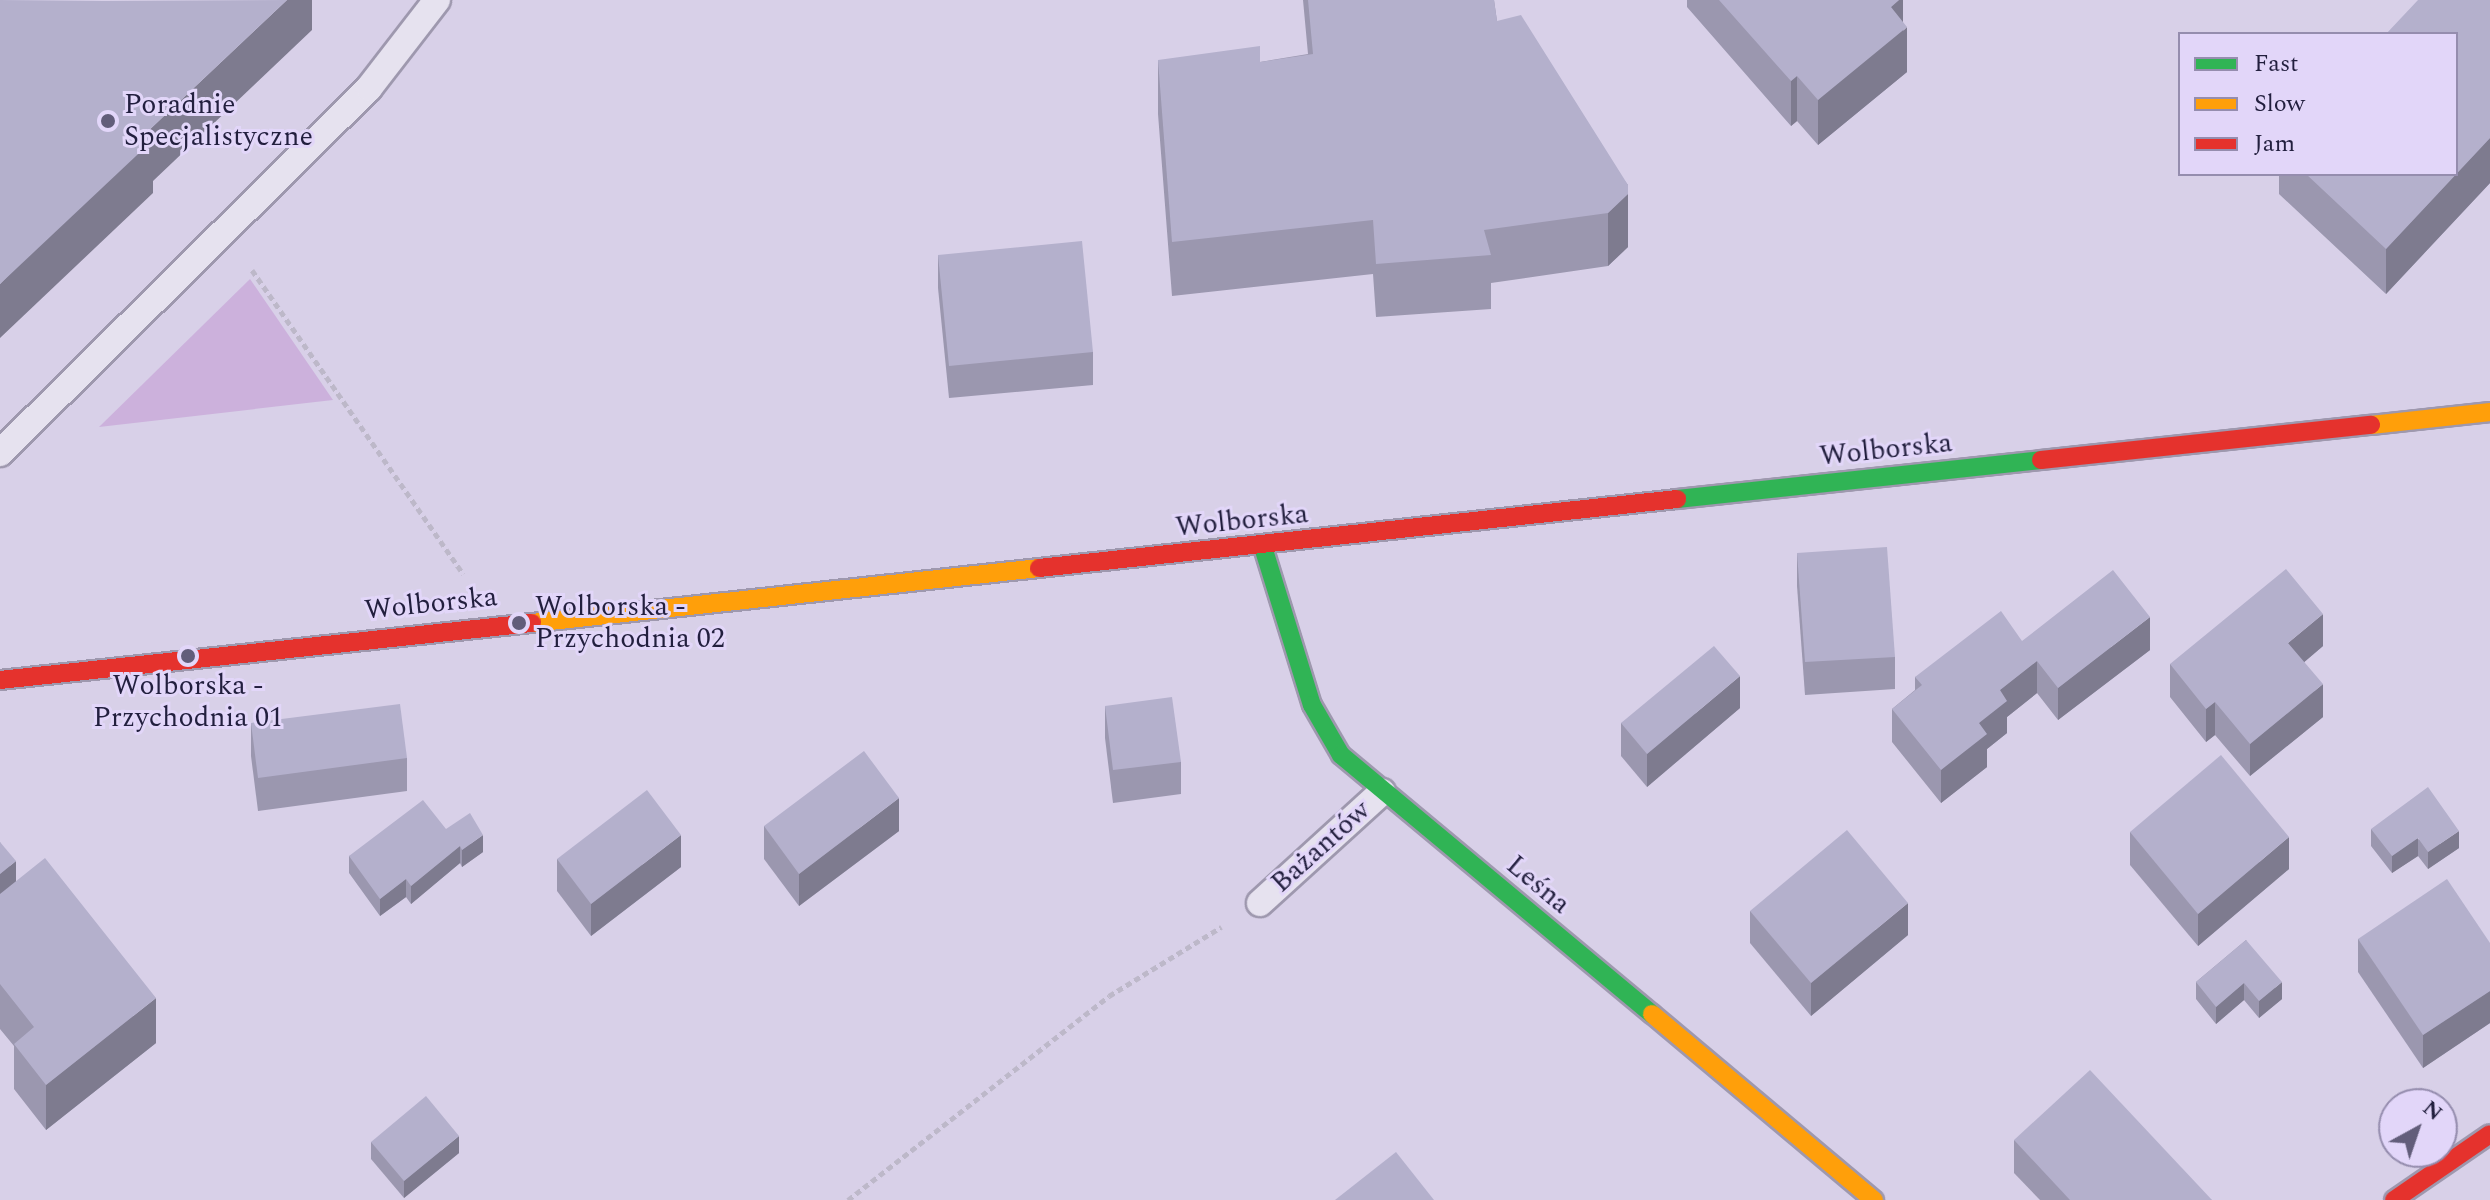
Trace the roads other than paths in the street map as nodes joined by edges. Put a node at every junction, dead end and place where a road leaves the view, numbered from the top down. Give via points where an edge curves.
1 (437, 0) edge
2 (2490, 412) edge
3 (0, 453) edge
4 (1263, 547) junction
5 (0, 680) edge
6 (1382, 792) junction
7 (1260, 903) road end
8 (2490, 1134) edge
9 (1874, 1200) edge
10 (2394, 1200) edge

1 - 3 lane via 369,88
2 - 4 main road, Wolborska
4 - 5 main road, Wolborska
4 - 6 main road, Leśna via 1319,724 1341,755
6 - 7 lane, Bażantów
6 - 9 main road, Leśna
8 - 10 main road

